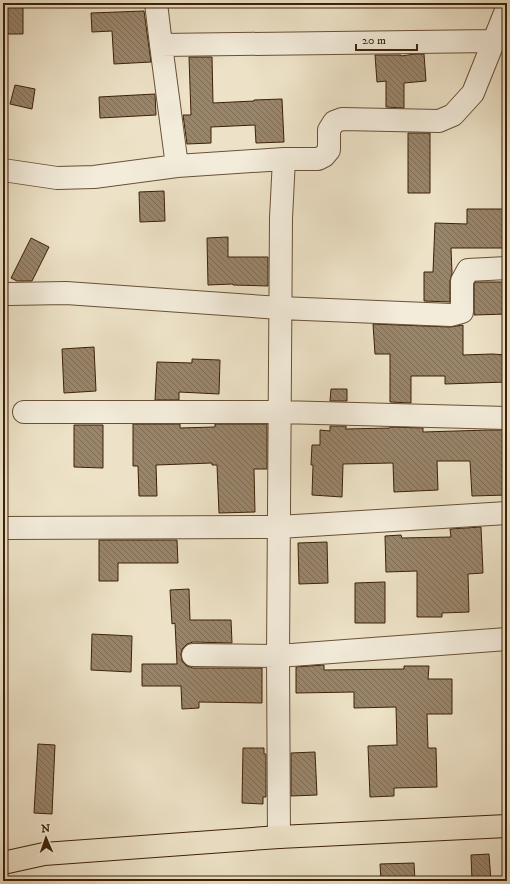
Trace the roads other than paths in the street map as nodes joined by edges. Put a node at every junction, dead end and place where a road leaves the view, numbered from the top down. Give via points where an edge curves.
1 (156, 3) edge
2 (507, 8) edge
3 (493, 41) junction
4 (161, 45) junction
5 (284, 159) junction
6 (177, 166) junction
7 (3, 170) edge
8 (507, 268) edge
9 (3, 293) edge
10 (280, 308) junction
11 (24, 412) dead end
12 (280, 412) junction
13 (507, 418) edge
14 (507, 513) edge
15 (279, 527) junction
16 (3, 528) edge
17 (507, 639) edge
18 (193, 655) dead end
19 (278, 656) junction
20 (507, 826) edge
21 (279, 837) junction
22 (3, 863) edge

1 - 4 street
2 - 3 street
3 - 4 street
3 - 5 street via 473,93 454,115 439,121 334,122 330,130 329,150 324,156 318,159
4 - 6 street
5 - 6 street
5 - 10 street
6 - 7 street via 94,177 57,178
8 - 10 street via 468,270 462,281 462,312 451,315
9 - 10 street via 66,293
10 - 12 street
11 - 12 street
12 - 13 street
12 - 15 street
14 - 15 street
15 - 16 street
15 - 19 street
17 - 19 street
18 - 19 street
19 - 21 street
20 - 21 main road
21 - 22 main road via 44,854

